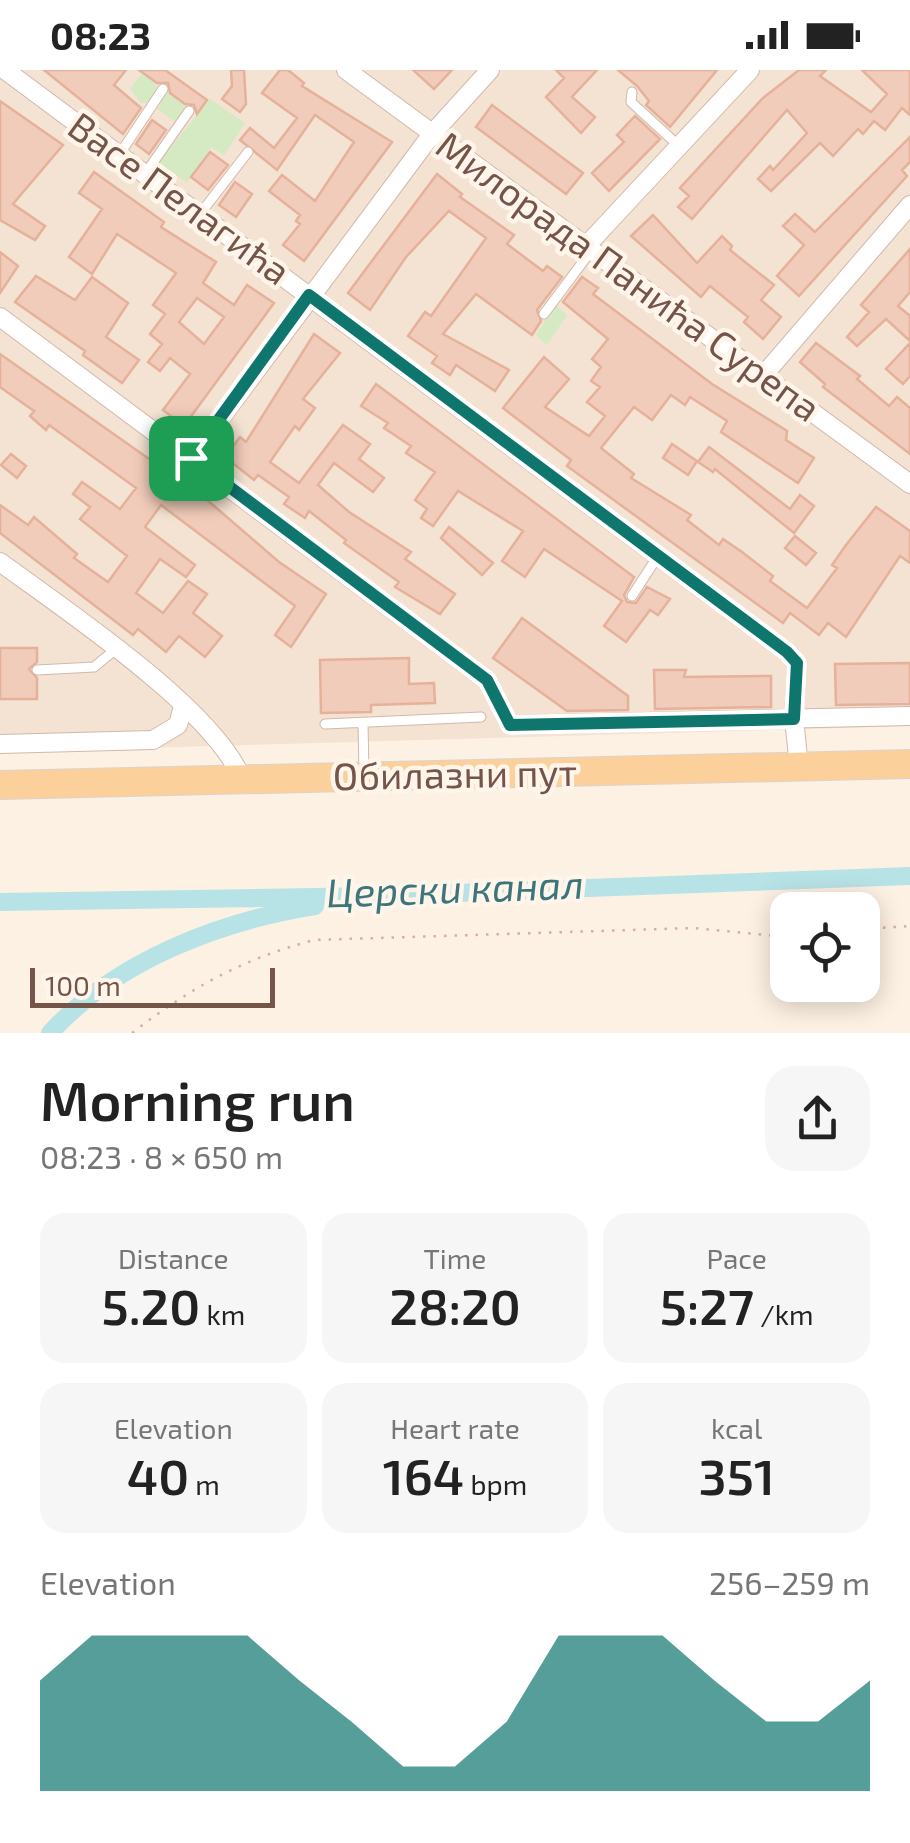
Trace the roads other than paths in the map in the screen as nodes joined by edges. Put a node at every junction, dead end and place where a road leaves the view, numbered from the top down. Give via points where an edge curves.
1 (5, 70) edge
2 (346, 70) edge
3 (490, 70) edge
4 (750, 70) edge
5 (163, 89) dead end
6 (632, 92) dead end
7 (189, 111) dead end
8 (432, 134) junction
9 (679, 146) junction
10 (248, 152) dead end
11 (119, 155) junction
12 (145, 174) junction
13 (910, 205) edge
14 (200, 214) junction
15 (590, 247) junction
16 (309, 295) junction
17 (544, 314) dead end
18 (0, 317) edge
19 (762, 377) junction
20 (191, 458) junction
21 (910, 484) edge
22 (658, 556) junction
23 (0, 562) edge
24 (632, 596) dead end
25 (116, 649) junction
26 (37, 670) dead end
27 (186, 715) junction
28 (481, 716) dead end
29 (910, 716) edge
30 (794, 719) junction
31 (363, 722) junction
32 (325, 724) dead end
33 (0, 744) edge
34 (910, 764) edge
35 (799, 766) junction
36 (364, 777) junction
37 (242, 780) junction
38 (0, 785) edge

1 - 11 street, Васе Пелагића
2 - 8 street, Милорада Панића Сурепа
3 - 8 street
4 - 9 street
5 - 11 lane
6 - 9 lane via 631,102
7 - 12 lane
8 - 15 street, Милорада Панића Сурепа
8 - 16 street
9 - 15 street
10 - 14 lane
11 - 12 street, Васе Пелагића
12 - 14 street, Васе Пелагића
13 - 19 street
14 - 16 street, Васе Пелагића
15 - 17 lane
15 - 19 street, Милорада Панића Сурепа
16 - 20 street
16 - 22 street, Васе Пелагића
18 - 20 street
19 - 21 street, Милорада Панића Сурепа
20 - 30 street via 487,680 510,725
22 - 24 lane
22 - 30 street, Васе Пелагића via 797,663
23 - 25 street
25 - 26 lane via 94,667
25 - 27 street
27 - 33 street via 152,740
27 - 37 street via 232,758
28 - 31 lane
29 - 30 street
30 - 35 street, Васе Пелагића
31 - 32 lane
31 - 36 lane
34 - 35 main road, Обилазни пут
35 - 36 main road, Обилазни пут
36 - 37 main road, Обилазни пут
37 - 38 main road, Обилазни пут

